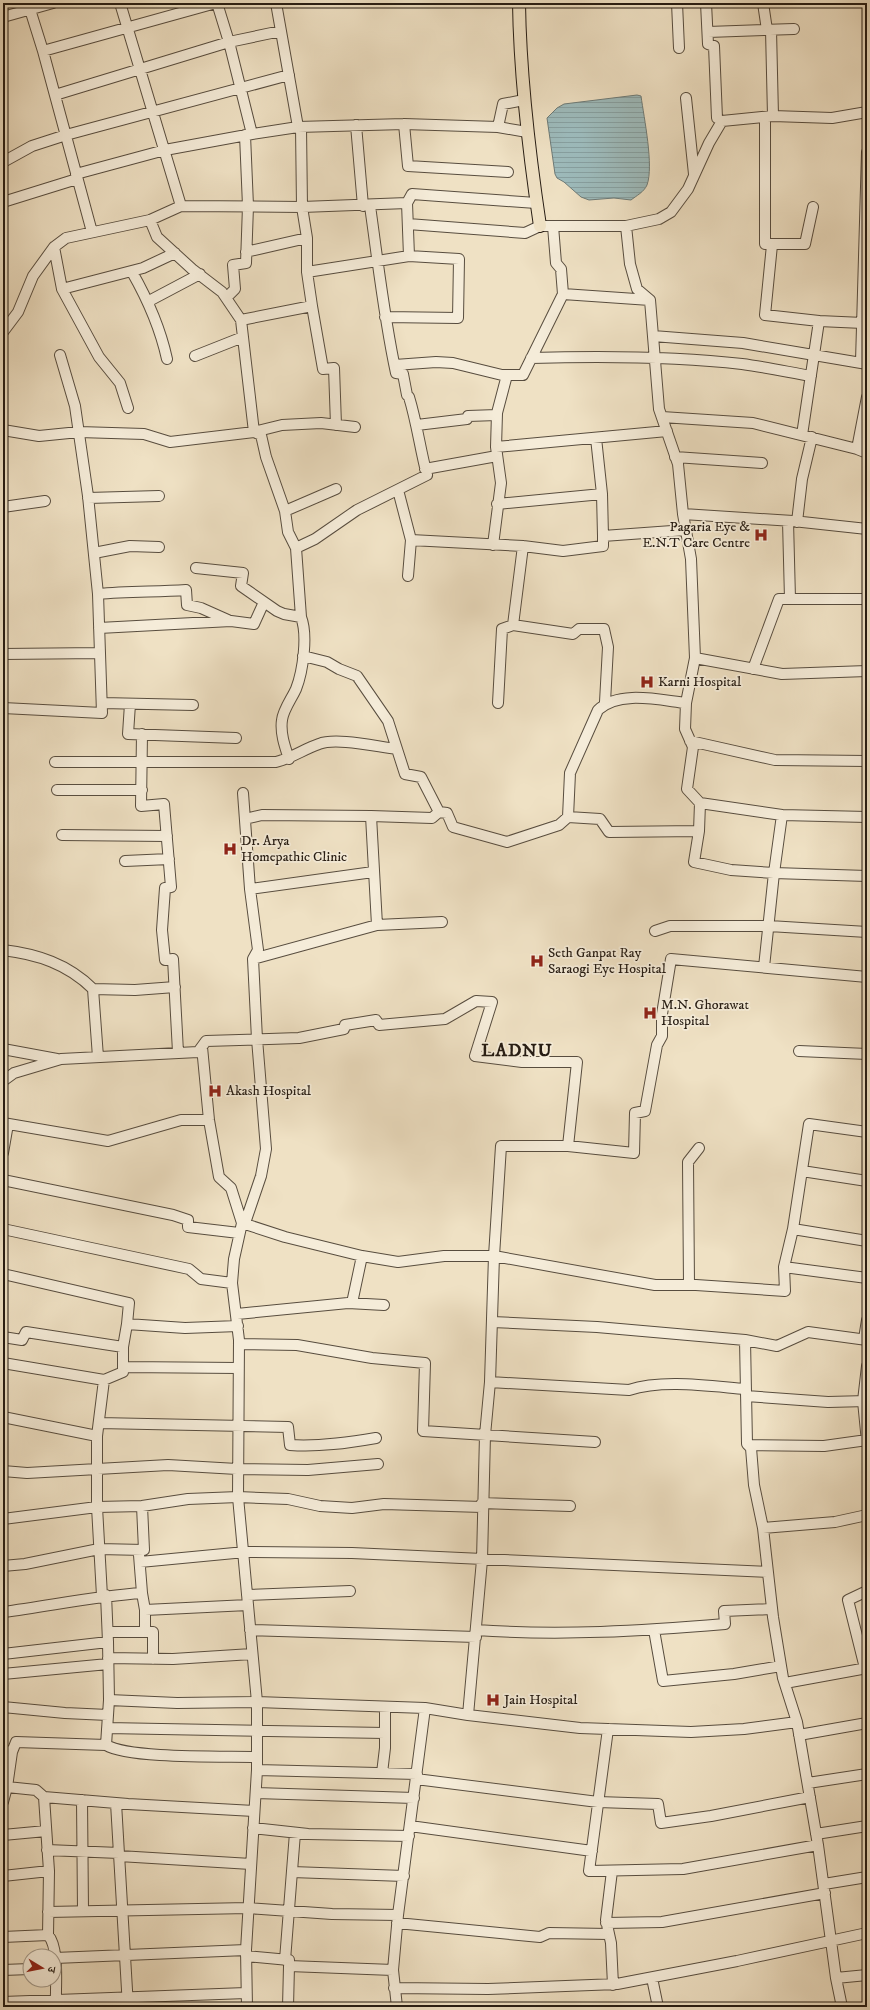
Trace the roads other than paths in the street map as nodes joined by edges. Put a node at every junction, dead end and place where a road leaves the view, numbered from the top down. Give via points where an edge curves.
1 (53, 3) edge
2 (120, 3) edge
3 (217, 3) edge
4 (276, 3) edge
5 (519, 3) edge
6 (677, 3) edge
7 (706, 3) edge
8 (763, 3) edge
9 (29, 6) edge
10 (3, 17) edge
11 (128, 28) junction
12 (794, 29) dead end
13 (769, 30) junction
14 (281, 31) junction
15 (708, 32) junction
16 (230, 42) junction
17 (679, 48) dead end
18 (43, 51) junction
19 (140, 68) junction
20 (289, 75) junction
21 (241, 87) junction
22 (55, 95) junction
23 (686, 98) dead end
24 (524, 100) junction
25 (153, 111) junction
26 (867, 112) edge
27 (769, 117) junction
28 (722, 121) junction
29 (404, 124) junction
30 (356, 125) junction
31 (300, 127) junction
32 (498, 127) junction
33 (527, 132) junction
34 (249, 134) junction
35 (66, 135) junction
36 (165, 150) junction
37 (867, 152) edge
38 (867, 158) edge
39 (3, 162) edge
40 (508, 172) dead end
41 (694, 175) junction
42 (77, 177) junction
43 (3, 202) edge
44 (407, 203) junction
45 (536, 203) junction
46 (181, 206) junction
47 (248, 206) junction
48 (366, 206) junction
49 (302, 207) junction
50 (813, 207) dead end
51 (150, 220) junction
52 (408, 224) junction
53 (540, 226) junction
54 (552, 226) junction
55 (626, 226) junction
56 (866, 226) edge
57 (92, 232) junction
58 (307, 238) junction
59 (772, 245) junction
60 (54, 247) junction
61 (246, 252) junction
62 (175, 253) junction
63 (409, 256) junction
64 (378, 262) junction
65 (132, 272) junction
66 (307, 272) junction
67 (200, 274) junction
68 (62, 290) junction
69 (563, 294) junction
70 (226, 298) junction
71 (650, 300) junction
72 (865, 300) edge
73 (149, 301) junction
74 (312, 306) junction
75 (385, 317) junction
76 (241, 320) junction
77 (819, 321) junction
78 (862, 323) junction
79 (3, 332) edge
80 (653, 336) junction
81 (243, 337) junction
82 (813, 354) junction
83 (60, 355) dead end
84 (195, 356) dead end
85 (531, 358) junction
86 (654, 358) junction
87 (167, 359) dead end
88 (864, 363) edge
89 (395, 365) junction
90 (507, 375) junction
91 (811, 376) junction
92 (867, 397) edge
93 (128, 408) dead end
94 (497, 415) junction
95 (662, 417) junction
96 (336, 425) junction
97 (417, 425) junction
98 (355, 427) dead end
99 (3, 430) edge
100 (667, 431) junction
101 (79, 432) junction
102 (254, 432) junction
103 (802, 435) junction
104 (812, 437) junction
105 (596, 438) junction
106 (497, 451) junction
107 (862, 451) edge
108 (675, 457) junction
109 (762, 463) dead end
110 (425, 469) junction
111 (336, 489) dead end
112 (398, 490) junction
113 (602, 494) junction
114 (159, 496) dead end
115 (88, 498) junction
116 (45, 501) dead end
117 (497, 504) junction
118 (3, 507) edge
119 (285, 511) junction
120 (683, 514) junction
121 (793, 521) junction
122 (867, 529) edge
123 (686, 530) junction
124 (603, 536) junction
125 (411, 540) junction
126 (493, 544) junction
127 (523, 546) junction
128 (159, 547) dead end
129 (296, 548) junction
130 (94, 553) junction
131 (196, 568) dead end
132 (408, 576) dead end
133 (98, 594) junction
134 (790, 599) junction
135 (867, 599) edge
136 (264, 602) junction
137 (301, 617) junction
138 (231, 621) junction
139 (513, 625) junction
140 (99, 628) junction
141 (100, 653) junction
142 (3, 654) edge
143 (303, 656) junction
144 (695, 658) junction
145 (753, 669) junction
146 (867, 671) edge
147 (606, 702) junction
148 (102, 703) junction
149 (498, 703) dead end
150 (686, 703) junction
151 (130, 704) junction
152 (193, 706) dead end
153 (3, 708) edge
154 (142, 734) junction
155 (236, 738) dead end
156 (690, 741) junction
157 (397, 749) junction
158 (289, 759) junction
159 (867, 761) edge
160 (56, 762) dead end
161 (142, 763) junction
162 (57, 790) dead end
163 (142, 790) junction
164 (243, 793) dead end
165 (700, 803) junction
166 (439, 812) junction
167 (782, 815) junction
168 (371, 816) junction
169 (568, 817) junction
170 (867, 817) edge
171 (245, 819) junction
172 (699, 832) junction
173 (62, 834) dead end
174 (167, 836) junction
175 (169, 859) junction
176 (125, 861) dead end
177 (373, 872) junction
178 (774, 873) junction
179 (867, 876) edge
180 (250, 889) junction
181 (442, 922) dead end
182 (377, 926) junction
183 (769, 926) junction
184 (655, 931) dead end
185 (867, 932) edge
186 (3, 950) edge
187 (253, 959) junction
188 (764, 967) junction
189 (867, 977) edge
190 (174, 987) junction
191 (93, 989) junction
192 (257, 1039) junction
193 (202, 1047) junction
194 (3, 1049) edge
195 (799, 1051) dead end
196 (178, 1052) junction
197 (867, 1054) edge
198 (98, 1057) junction
199 (61, 1059) junction
200 (3, 1081) edge
201 (209, 1120) junction
202 (5, 1124) edge
203 (867, 1132) edge
204 (568, 1146) junction
205 (699, 1148) dead end
206 (3, 1153) edge
207 (802, 1171) junction
208 (3, 1180) edge
209 (867, 1181) edge
210 (243, 1223) junction
211 (793, 1229) junction
212 (3, 1230) edge
213 (239, 1233) junction
214 (867, 1241) edge
215 (362, 1256) junction
216 (494, 1256) junction
217 (784, 1267) junction
218 (3, 1274) edge
219 (867, 1278) edge
220 (232, 1283) junction
221 (689, 1285) junction
222 (352, 1303) junction
223 (384, 1305) dead end
224 (237, 1314) junction
225 (867, 1320) edge
226 (492, 1322) junction
227 (126, 1324) junction
228 (238, 1326) junction
229 (3, 1337) edge
230 (745, 1340) junction
231 (866, 1340) edge
232 (239, 1344) junction
233 (123, 1348) junction
234 (3, 1363) edge
235 (867, 1366) edge
236 (123, 1367) junction
237 (238, 1368) junction
238 (104, 1380) junction
239 (490, 1382) junction
240 (745, 1392) junction
241 (865, 1401) edge
242 (3, 1417) edge
243 (98, 1423) junction
244 (238, 1426) junction
245 (97, 1436) junction
246 (485, 1436) junction
247 (376, 1438) dead end
248 (867, 1441) edge
249 (594, 1442) dead end
250 (749, 1446) junction
251 (378, 1464) dead end
252 (97, 1468) junction
253 (237, 1469) junction
254 (3, 1470) edge
255 (238, 1497) junction
256 (482, 1505) junction
257 (142, 1506) junction
258 (570, 1506) dead end
259 (97, 1507) junction
260 (867, 1515) edge
261 (3, 1520) edge
262 (763, 1528) junction
263 (99, 1549) junction
264 (139, 1550) junction
265 (244, 1552) junction
266 (482, 1560) junction
267 (140, 1562) junction
268 (3, 1566) edge
269 (767, 1572) junction
270 (350, 1591) dead end
271 (867, 1591) edge
272 (142, 1593) junction
273 (104, 1596) junction
274 (247, 1600) junction
275 (772, 1608) junction
276 (145, 1610) junction
277 (3, 1612) edge
278 (250, 1630) junction
279 (654, 1630) junction
280 (145, 1632) junction
281 (476, 1634) junction
282 (108, 1637) junction
283 (3, 1654) edge
284 (252, 1654) junction
285 (153, 1659) junction
286 (108, 1661) junction
287 (780, 1666) junction
288 (866, 1668) edge
289 (3, 1674) edge
290 (785, 1683) junction
291 (109, 1700) junction
292 (257, 1702) junction
293 (3, 1707) edge
294 (385, 1707) junction
295 (426, 1708) junction
296 (108, 1715) junction
297 (468, 1715) junction
298 (797, 1722) junction
299 (867, 1723) edge
300 (107, 1728) junction
301 (608, 1729) junction
302 (257, 1731) junction
303 (385, 1733) junction
304 (799, 1735) junction
305 (106, 1745) junction
306 (8, 1752) edge
307 (257, 1757) junction
308 (257, 1770) junction
309 (382, 1773) junction
310 (867, 1774) edge
311 (416, 1777) junction
312 (808, 1783) junction
313 (7, 1787) junction
314 (256, 1793) junction
315 (44, 1797) junction
316 (810, 1797) junction
317 (414, 1798) junction
318 (82, 1800) junction
319 (3, 1802) edge
320 (598, 1802) junction
321 (116, 1803) junction
322 (254, 1811) junction
323 (867, 1826) edge
324 (253, 1828) junction
325 (46, 1831) junction
326 (409, 1831) junction
327 (295, 1833) junction
328 (816, 1834) junction
329 (3, 1835) edge
330 (818, 1845) junction
331 (47, 1850) junction
332 (83, 1851) junction
333 (592, 1851) junction
334 (119, 1854) junction
335 (251, 1864) junction
336 (49, 1871) junction
337 (612, 1871) junction
338 (292, 1872) junction
339 (3, 1876) edge
340 (404, 1876) junction
341 (867, 1877) edge
342 (824, 1888) junction
343 (248, 1908) junction
344 (122, 1909) junction
345 (83, 1910) junction
346 (289, 1911) junction
347 (48, 1912) junction
348 (398, 1919) junction
349 (606, 1923) junction
350 (867, 1933) edge
351 (609, 1934) junction
352 (48, 1935) junction
353 (3, 1938) edge
354 (832, 1940) junction
355 (54, 1948) edge
356 (246, 1953) junction
357 (125, 1954) junction
358 (62, 1958) edge
359 (287, 1963) junction
360 (22, 1969) edge
361 (3, 1970) edge
362 (393, 1970) junction
363 (867, 1975) edge
364 (652, 1978) junction
365 (836, 1978) junction
366 (613, 1985) junction
367 (55, 1988) edge
368 (394, 1988) junction
369 (246, 1993) junction
370 (128, 1996) junction
371 (3, 2002) edge
372 (56, 2003) edge
373 (128, 2007) edge
374 (246, 2007) edge
375 (288, 2007) edge
376 (397, 2007) edge
377 (658, 2007) edge
378 (842, 2007) edge

1 - 9 street
2 - 11 street
3 - 11 street
3 - 16 street
4 - 14 street
5 - 24 main road
6 - 17 street
7 - 15 street
8 - 13 street
9 - 10 street
9 - 18 street
11 - 18 street
11 - 19 street
12 - 13 street
13 - 15 street
13 - 27 street
14 - 16 street
14 - 20 street
15 - 28 street via 708,44 714,46 717,118
16 - 19 street
16 - 21 street
18 - 22 street
19 - 22 street
19 - 25 street
20 - 21 street
20 - 31 street
21 - 25 street
21 - 34 street
22 - 35 street
23 - 41 street
24 - 32 street via 503,104
24 - 33 main road
25 - 35 street
25 - 36 street
26 - 27 street via 832,118
27 - 28 street
27 - 59 street via 765,244
28 - 41 street
29 - 30 street
29 - 32 street
29 - 40 street via 408,166
30 - 31 street
30 - 48 street
31 - 34 street
31 - 49 street
32 - 33 street
33 - 45 main road
34 - 36 street
34 - 47 street
35 - 39 street via 32,146
35 - 42 street
36 - 42 street
36 - 46 street
37 - 38 street
38 - 56 street
41 - 55 street via 688,189 671,212 658,219
42 - 43 street
42 - 57 street
44 - 45 street via 412,194
44 - 48 street
44 - 52 street
45 - 53 main road
46 - 47 street
46 - 51 street
47 - 49 street
47 - 61 street
48 - 49 street
48 - 64 street
49 - 58 street
50 - 59 street via 805,244
51 - 57 street
51 - 62 street via 157,237
52 - 53 street via 525,233
52 - 63 street
53 - 54 street
54 - 55 street
54 - 69 street via 556,263 561,269
55 - 71 street via 630,264 637,289
56 - 72 street
57 - 60 street via 66,238
58 - 61 street
58 - 66 street
59 - 77 street via 765,316
60 - 68 street
60 - 79 street via 33,276 18,312
61 - 70 street via 246,263 233,265 235,290
62 - 65 street
62 - 67 street
63 - 64 street
63 - 75 street via 459,259 458,318
64 - 66 street
64 - 75 street
65 - 68 street
65 - 73 street
66 - 74 street
67 - 70 street
67 - 73 street
68 - 93 street via 99,357 120,383
69 - 71 street
69 - 85 street
70 - 76 street
71 - 80 street
72 - 78 street
73 - 87 street via 162,336
74 - 76 street
74 - 96 street via 323,369 334,368
75 - 89 street
76 - 81 street
77 - 78 street
77 - 82 street
78 - 88 street
80 - 82 street via 743,343
80 - 86 street
81 - 84 street
81 - 102 street
82 - 88 street
82 - 91 street
83 - 101 street via 75,406
85 - 86 street
85 - 90 street via 523,374
86 - 91 street via 742,364
86 - 95 street
89 - 90 street via 453,363
89 - 97 street via 396,373 403,374
90 - 94 street
91 - 103 street
92 - 107 street
94 - 97 street via 468,416 468,419
94 - 106 street
95 - 100 street
95 - 103 street via 753,423
96 - 98 street
96 - 102 street via 282,425
97 - 110 street
99 - 101 street via 39,436
100 - 105 street
100 - 108 street
101 - 102 street via 144,434 170,442
101 - 115 street
102 - 119 street via 261,435
103 - 104 street
104 - 107 street
104 - 121 street
105 - 106 street
105 - 113 street
106 - 110 street
106 - 117 street via 501,483
108 - 109 street
108 - 120 street
110 - 112 street via 427,475
111 - 119 street
112 - 125 street
112 - 129 street via 357,510
113 - 117 street
113 - 124 street
114 - 115 street
115 - 130 street
116 - 118 street
117 - 126 street
119 - 129 street via 288,532
120 - 121 street
120 - 123 street
121 - 122 street
121 - 134 street
123 - 124 street
123 - 144 street via 691,559
124 - 127 street via 603,546 576,550
125 - 126 street
125 - 132 street
126 - 127 street
127 - 139 street
128 - 130 street via 130,546
129 - 137 street
130 - 133 street
131 - 136 street via 243,572 240,586
133 - 138 street via 186,590 187,605
133 - 140 street
134 - 135 street
134 - 145 street via 779,598
136 - 137 street via 284,614
136 - 138 street via 254,624
137 - 143 street via 304,624
138 - 140 street
139 - 147 street via 573,634 579,629 604,629 608,647
139 - 149 street via 502,629
140 - 141 street
141 - 142 street
141 - 148 street
143 - 157 street via 327,662 339,670 357,676 388,721
143 - 158 street via 297,687 282,720
144 - 145 street
144 - 150 street
145 - 146 street via 782,674
147 - 150 street via 636,698
147 - 169 street via 598,710 570,773
148 - 151 street
148 - 153 street via 102,713
150 - 156 street via 685,729
151 - 152 street
151 - 154 street via 128,734
154 - 155 street
154 - 161 street
156 - 159 street via 776,760
156 - 165 street via 693,747 687,789
157 - 158 street via 335,741 320,743
157 - 166 street via 405,774 421,777
158 - 161 street via 276,762
160 - 161 street
161 - 163 street
162 - 163 street
163 - 174 street via 142,806 164,804
164 - 171 street
165 - 167 street
165 - 172 street
166 - 168 street via 432,818
166 - 169 street via 447,814 453,827 507,842 559,825
167 - 170 street
167 - 178 street
168 - 171 street via 262,815
168 - 177 street
169 - 172 street via 600,819 609,832
171 - 180 street
172 - 178 street via 694,862 731,870
173 - 174 street
174 - 175 street
175 - 176 street
175 - 190 street via 171,888 165,888 162,930 165,960 173,959
177 - 180 street
177 - 182 street
178 - 179 street
178 - 183 street
180 - 187 street via 258,950
181 - 182 street
182 - 187 street
183 - 184 street via 670,926
183 - 185 street
183 - 188 street
186 - 191 street via 27,953 73,971
187 - 192 street
188 - 189 street
188 - 204 street via 671,959 662,1014 662,1036 657,1045 645,1111 634,1113 634,1153
190 - 191 street via 135,990
190 - 196 street
191 - 198 street
192 - 193 street via 206,1041
192 - 204 street via 299,1038 344,1029 345,1025 376,1020 380,1025 444,1019 476,1001 492,1002 474,1056 522,1062 577,1062
192 - 210 street via 266,1149 261,1176
193 - 196 street via 198,1052
193 - 201 street
194 - 199 street
195 - 197 street
196 - 198 street
198 - 199 street
199 - 200 street via 14,1073
201 - 202 street via 181,1120 108,1141
201 - 210 street via 218,1177 231,1188
202 - 206 street
203 - 207 street via 809,1124
204 - 216 street via 501,1146
205 - 221 street via 688,1162
207 - 209 street
207 - 211 street
208 - 213 street via 173,1215 188,1220 188,1227
210 - 213 street
210 - 215 street via 285,1237
211 - 214 street
211 - 217 street
212 - 220 street via 189,1269 201,1279
213 - 220 street
215 - 216 street via 398,1262 444,1256
215 - 222 street
216 - 221 street via 655,1285
216 - 226 street
217 - 219 street
217 - 221 street via 785,1291
218 - 227 street via 129,1303
220 - 224 street
222 - 223 street
222 - 224 street
224 - 228 street
225 - 231 street
226 - 230 street via 597,1327
226 - 239 street
227 - 228 street via 185,1328
227 - 233 street
228 - 232 street
229 - 233 street via 22,1340 26,1332
230 - 231 street via 777,1346 808,1332
230 - 240 street
232 - 237 street
232 - 246 street via 297,1344 372,1358 425,1363 423,1431
233 - 236 street
234 - 238 street
235 - 241 street
236 - 237 street
236 - 238 street via 123,1372
237 - 244 street
238 - 243 street
239 - 240 street via 628,1390 642,1385 686,1385
239 - 246 street
240 - 241 street via 828,1402
240 - 250 street
241 - 248 street
242 - 245 street
243 - 244 street
243 - 245 street
244 - 247 street via 288,1427 290,1445 338,1444
244 - 253 street
245 - 252 street
246 - 249 street
246 - 256 street
248 - 250 street via 824,1446
250 - 262 street
251 - 253 street via 308,1470
252 - 253 street via 168,1465
252 - 254 street via 27,1473
252 - 259 street
253 - 255 street
255 - 256 street via 288,1499 320,1506 352,1508 384,1504
255 - 257 street via 188,1499
255 - 265 street
256 - 258 street
256 - 266 street
257 - 259 street
257 - 264 street via 144,1550
259 - 261 street
259 - 263 street
260 - 262 street via 834,1522
262 - 269 street
263 - 264 street
263 - 268 street
263 - 273 street
264 - 267 street
265 - 266 street via 352,1553
265 - 267 street
265 - 274 street
266 - 269 street
266 - 281 street
267 - 272 street
269 - 275 street
270 - 274 street
271 - 288 street via 848,1600
272 - 273 street
272 - 276 street
273 - 277 street
273 - 282 street
274 - 276 street
274 - 278 street
275 - 279 street via 724,1611 725,1624
275 - 287 street
276 - 280 street
278 - 281 street
278 - 284 street
279 - 281 street via 580,1634
279 - 287 street via 663,1681 734,1674
280 - 282 street
280 - 285 street via 153,1632
281 - 297 street
282 - 283 street
282 - 286 street
284 - 285 street
284 - 292 street
285 - 286 street
286 - 289 street
286 - 291 street
287 - 290 street
288 - 290 street
290 - 298 street
291 - 292 street via 178,1703
291 - 296 street
292 - 294 street
292 - 302 street
293 - 296 street
294 - 295 street
294 - 303 street
295 - 297 street
295 - 311 street
296 - 300 street
297 - 301 street
298 - 301 street via 691,1732
298 - 304 street
299 - 304 street
300 - 302 street
300 - 305 street
301 - 320 street
302 - 303 street
302 - 307 street
303 - 309 street
304 - 312 street
305 - 306 street via 16,1742
305 - 307 street via 113,1749 154,1754
306 - 313 street
307 - 308 street
308 - 309 street
308 - 314 street
309 - 311 street
310 - 312 street
311 - 317 street
311 - 320 street
312 - 316 street
313 - 315 street via 36,1790
313 - 319 street
314 - 317 street
314 - 322 street
315 - 318 street
315 - 325 street
316 - 320 street via 661,1823 658,1804
316 - 328 street
317 - 326 street
318 - 321 street
318 - 332 street
320 - 333 street
321 - 322 street
321 - 334 street
322 - 324 street
323 - 328 street
324 - 327 street
324 - 335 street
325 - 329 street
325 - 331 street
326 - 327 street
326 - 333 street
326 - 340 street
327 - 338 street
328 - 330 street
330 - 337 street via 683,1869
330 - 342 street
331 - 332 street
331 - 336 street
332 - 334 street
332 - 345 street
333 - 337 street via 589,1871
334 - 335 street
334 - 344 street
335 - 343 street
336 - 339 street
336 - 347 street
337 - 349 street
338 - 340 street
338 - 346 street
340 - 348 street
341 - 342 street
342 - 349 street via 662,1922
342 - 354 street
343 - 344 street
343 - 346 street
343 - 356 street
344 - 345 street
344 - 357 street
345 - 347 street
346 - 348 street
346 - 359 street
347 - 352 street
348 - 351 street via 540,1937 549,1933
348 - 362 street
349 - 351 street
350 - 354 street
351 - 366 street
352 - 353 street
352 - 355 street via 53,1940
354 - 364 street
354 - 365 street
356 - 357 street
356 - 359 street
356 - 369 street
357 - 358 street
357 - 370 street
359 - 362 street
359 - 375 street
360 - 361 street
362 - 368 street
363 - 365 street
364 - 366 street
364 - 377 street
365 - 378 street
366 - 368 street via 488,1989
367 - 372 street
368 - 376 street
369 - 370 street
369 - 374 street
370 - 372 street
370 - 373 street
371 - 372 street

